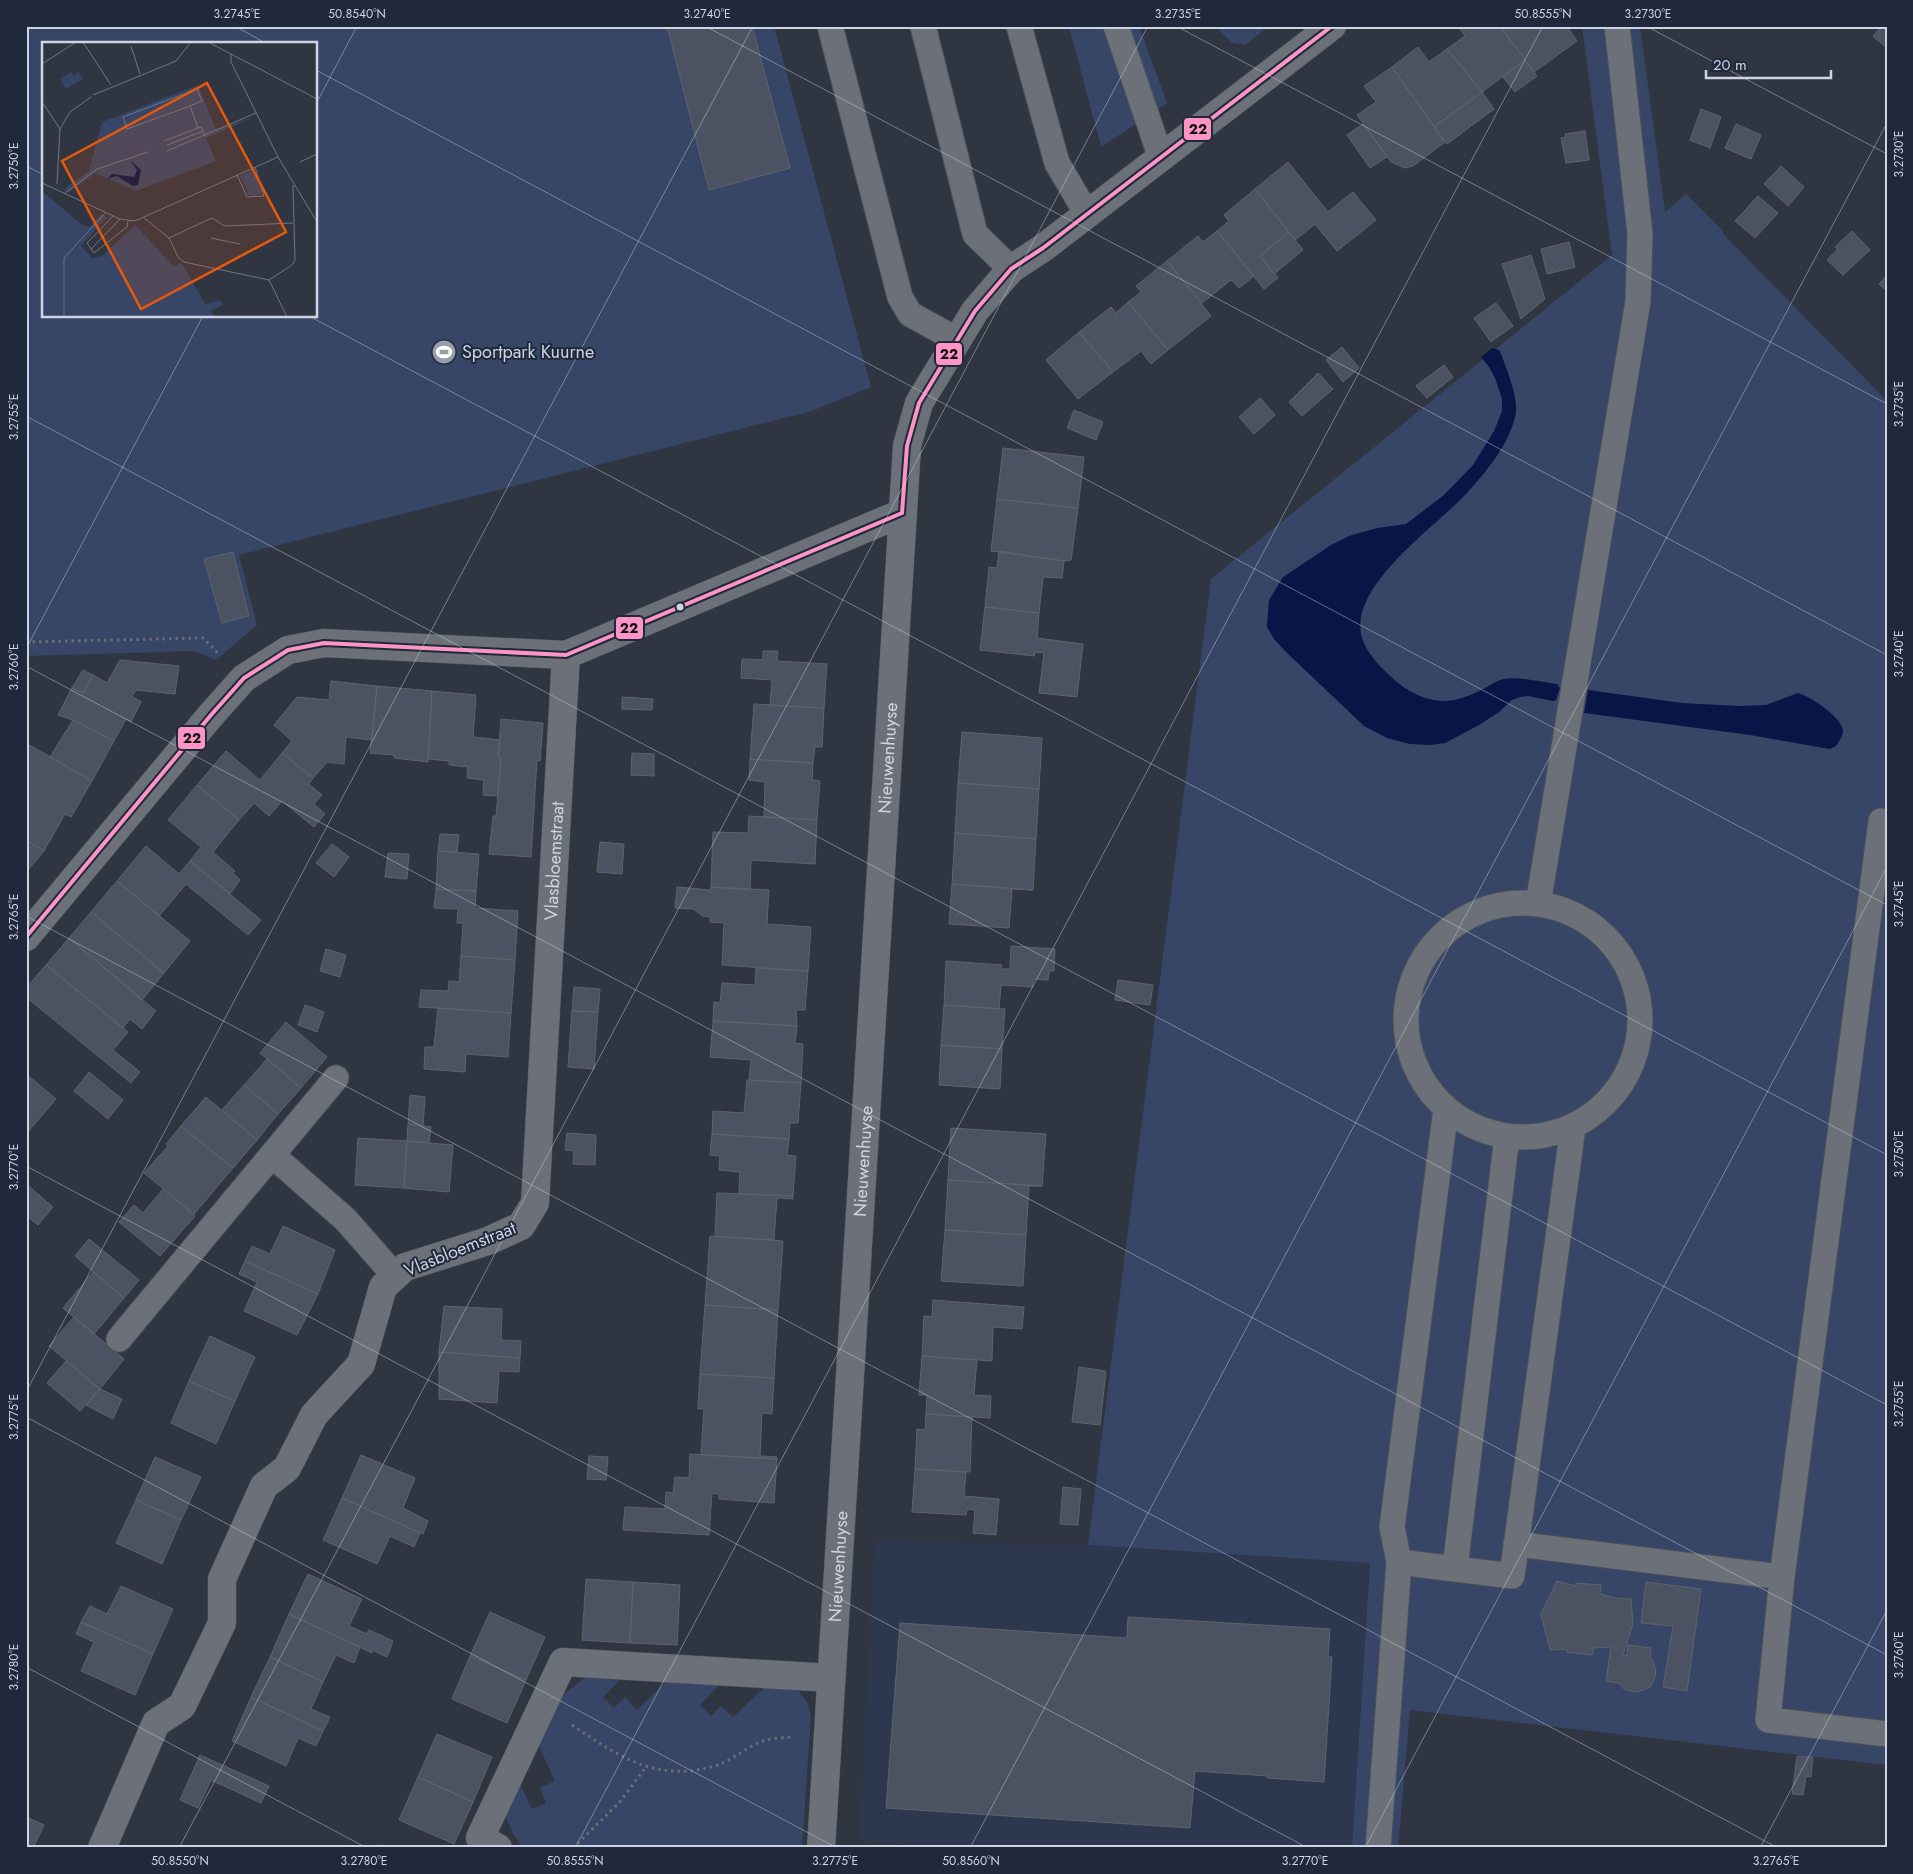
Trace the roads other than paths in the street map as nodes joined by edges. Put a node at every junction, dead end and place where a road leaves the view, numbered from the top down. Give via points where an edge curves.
1 (830, 26) edge
2 (923, 26) edge
3 (1019, 26) edge
4 (1116, 26) edge
5 (1332, 26) edge
6 (1617, 26) edge
7 (1161, 158) junction
8 (1087, 214) junction
9 (1011, 269) junction
10 (957, 340) junction
11 (902, 513) junction
12 (566, 655) junction
13 (1887, 822) edge
14 (1538, 904) junction
15 (26, 937) edge
16 (336, 1078) dead end
17 (1446, 1109) junction
18 (1573, 1127) junction
19 (1507, 1136) junction
20 (272, 1155) junction
21 (395, 1276) junction
22 (119, 1339) dead end
23 (1516, 1544) junction
24 (1399, 1562) junction
25 (1455, 1568) junction
26 (1782, 1577) junction
27 (831, 1678) junction
28 (1887, 1734) edge
29 (102, 1848) edge
30 (498, 1848) edge
31 (821, 1848) edge
32 (1378, 1848) edge

1 - 10 lane via 900,297 910,314
2 - 9 lane via 975,234
3 - 8 lane via 1057,162
4 - 7 lane
5 - 7 street, Nieuwenhuyse
6 - 14 lane via 1640,234 1638,301
7 - 8 street, Nieuwenhuyse
8 - 9 street, Nieuwenhuyse
9 - 10 street, Nieuwenhuyse via 975,311
10 - 11 street, Nieuwenhuyse via 919,403 906,446
11 - 12 street
11 - 27 street, Nieuwenhuyse
12 - 15 street via 324,643 288,650 244,678
12 - 21 street, Vlasbloemstraat via 535,1203 521,1226 488,1241 405,1267
13 - 26 lane via 1881,821
14 - 17 lane via 1510,904 1474,914 1442,936 1419,967 1408,1004 1408,1042 1422,1078
14 - 18 lane via 1567,912 1600,932 1625,962 1638,998 1639,1036 1627,1073 1604,1104
16 - 20 lane
17 - 19 lane via 1479,1128
17 - 24 lane via 1392,1527
18 - 19 lane via 1536,1136
18 - 23 lane
19 - 25 lane
20 - 21 lane via 346,1220
20 - 22 lane
21 - 29 street, Vlasbloemstraat via 383,1287 362,1364 314,1415 287,1468 264,1486 222,1579 222,1623 182,1706 156,1723
23 - 25 lane via 1512,1576
23 - 26 lane
24 - 25 lane
24 - 32 lane
26 - 28 lane via 1768,1720
27 - 30 street via 563,1662 480,1838
27 - 31 street, Nieuwenhuyse

